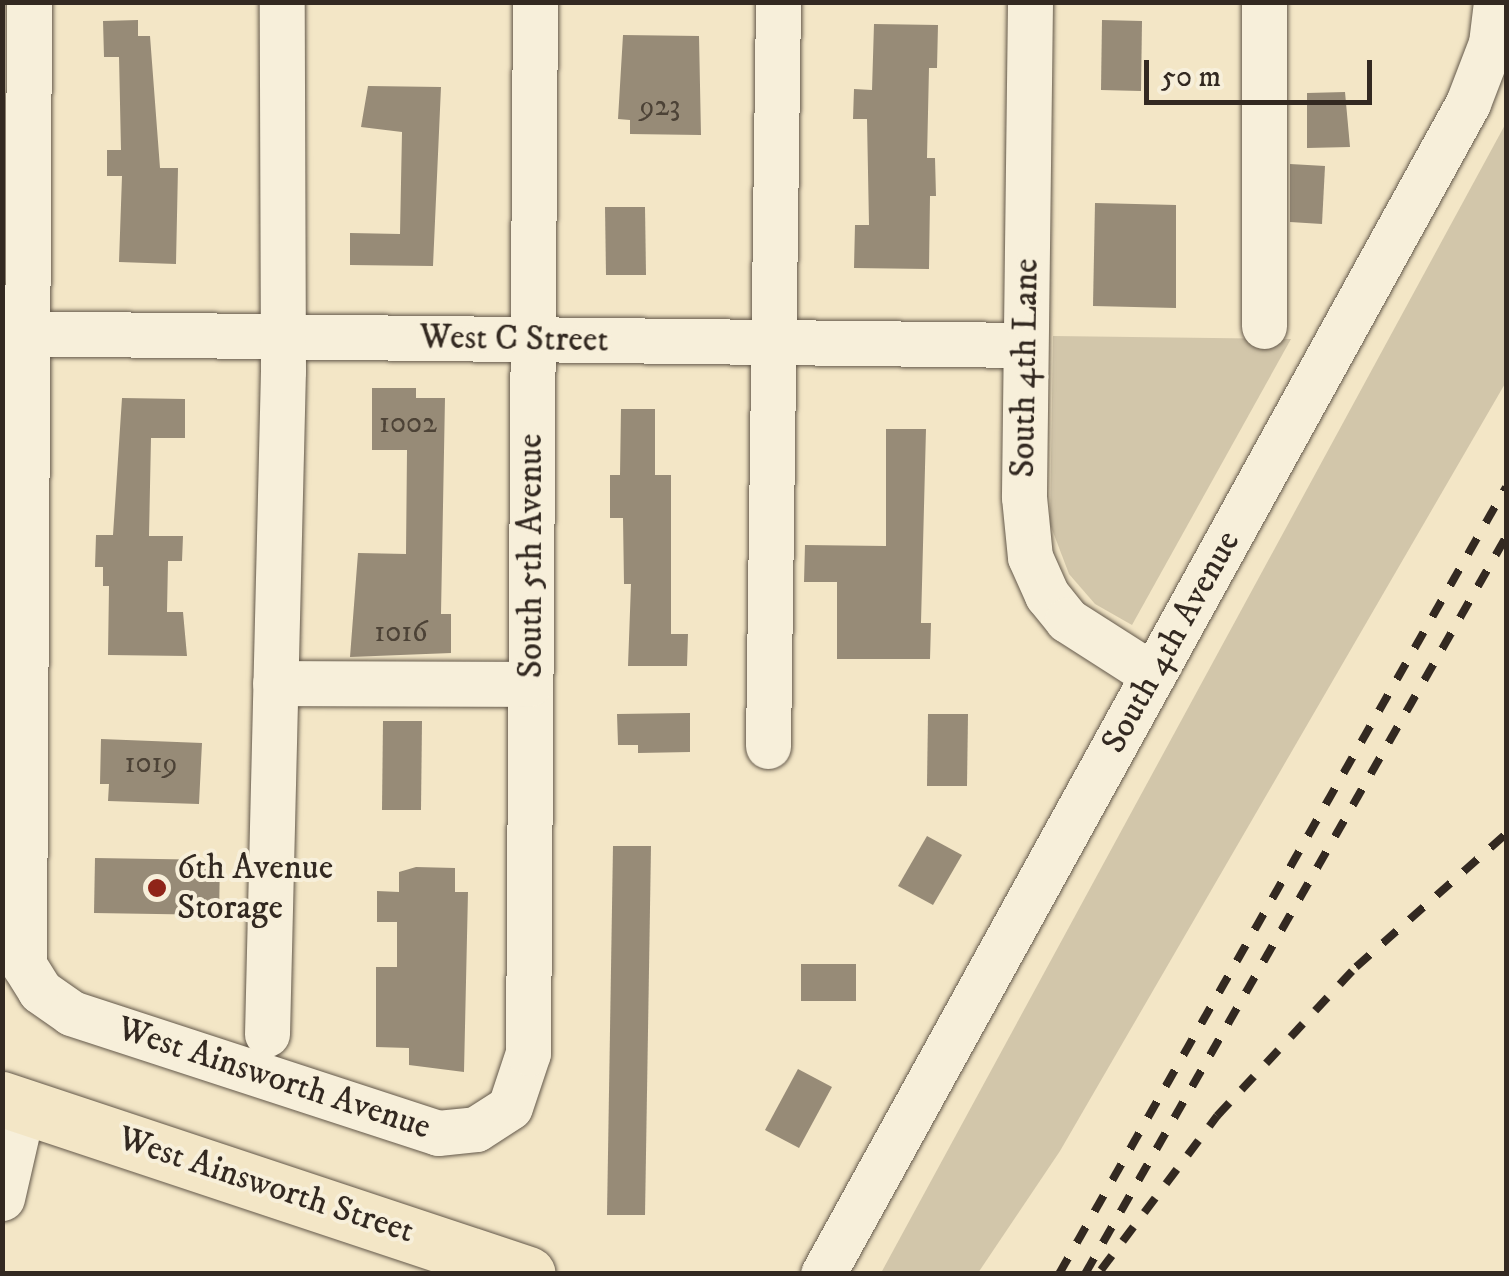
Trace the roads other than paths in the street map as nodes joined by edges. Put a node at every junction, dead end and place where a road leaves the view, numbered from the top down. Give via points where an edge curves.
1 (29, 2) edge
2 (282, 2) edge
3 (535, 2) edge
4 (778, 2) edge
5 (1030, 2) edge
6 (1264, 2) edge
7 (1496, 2) edge
8 (1264, 326) dead end
9 (14, 333) edge
10 (283, 336) junction
11 (532, 339) junction
12 (772, 342) junction
13 (1024, 344) junction
14 (1153, 675) junction
15 (275, 683) junction
16 (530, 684) junction
17 (768, 746) dead end
18 (267, 1034) dead end
19 (13, 1103) edge
20 (510, 1107) joint
21 (2, 1198) edge
22 (528, 1274) edge
23 (823, 1274) edge

1 - 9 street
2 - 10 street
3 - 11 street, South 5th Avenue
4 - 12 street
5 - 13 street, South 4th Lane
6 - 8 street
7 - 14 street, South 4th Avenue via 1492,43 1468,102
9 - 10 street, West C Street
9 - 20 street, West Ainsworth Avenue via 20,946 40,991 70,1013 438,1133 476,1129
10 - 11 street, West C Street
10 - 15 street
11 - 12 street, West C Street
11 - 16 street, South 5th Avenue
12 - 13 street, West C Street
12 - 17 street
13 - 14 street, South 4th Lane via 1025,528 1037,578 1067,620
14 - 23 street, South 4th Avenue
15 - 16 street
15 - 18 street
16 - 20 street, South 5th Avenue via 528,1053
19 - 21 street
19 - 22 main road, West Ainsworth Street

